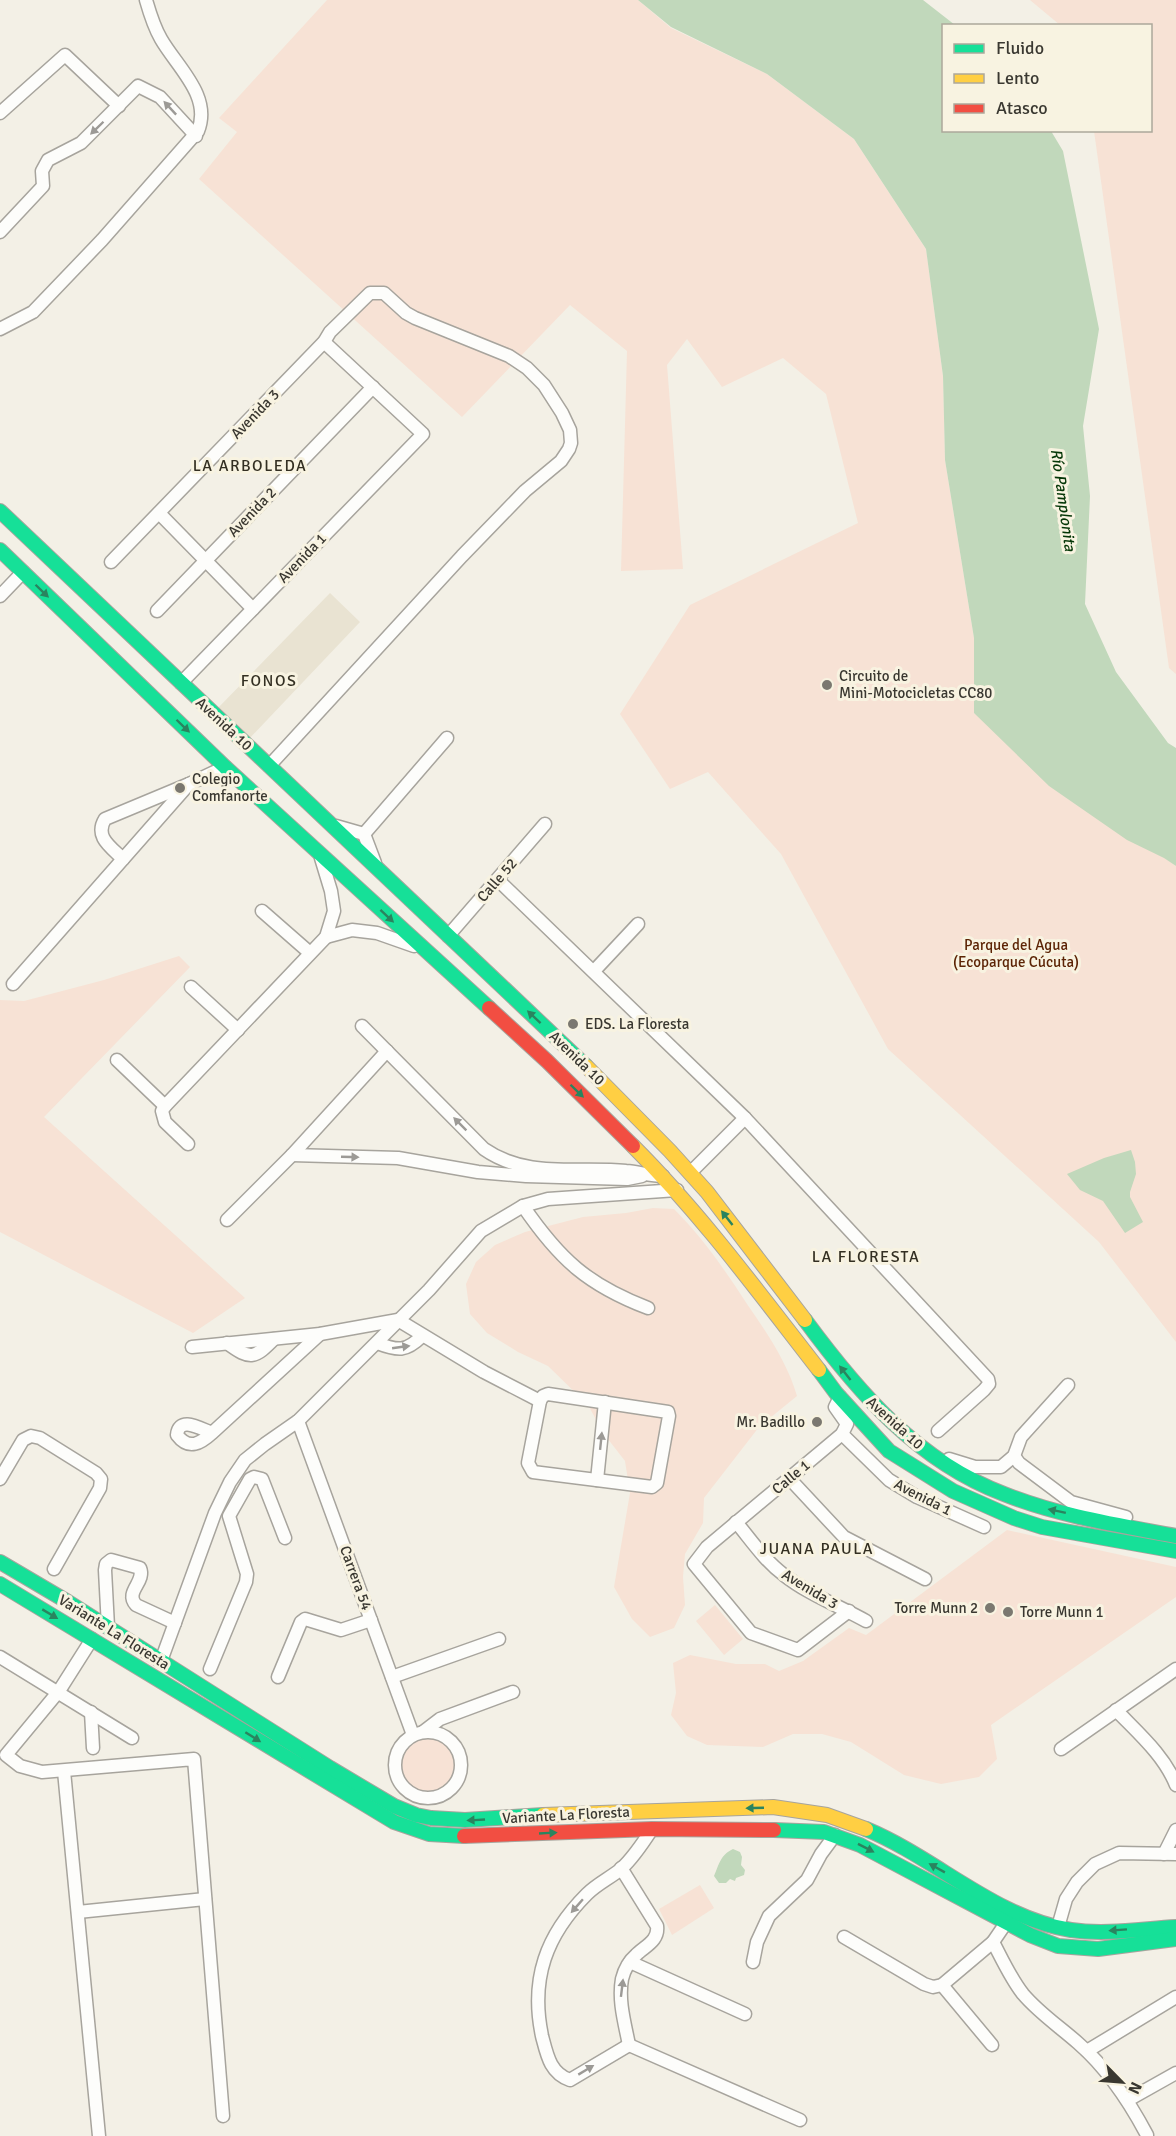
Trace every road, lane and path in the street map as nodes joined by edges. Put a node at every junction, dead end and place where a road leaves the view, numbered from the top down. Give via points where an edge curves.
1 (146, 0) edge
2 (118, 106) junction
3 (0, 112) edge
4 (196, 136) junction
5 (0, 232) edge
6 (0, 329) edge
7 (324, 342) junction
8 (373, 387) junction
9 (0, 511) edge
10 (159, 513) junction
11 (0, 550) edge
12 (206, 560) junction
13 (111, 562) dead end
14 (23, 572) junction
15 (0, 596) edge
16 (253, 609) junction
17 (157, 611) dead end
18 (181, 683) junction
19 (447, 738) dead end
20 (225, 766) junction
21 (268, 766) junction
22 (189, 784) junction
23 (545, 824) dead end
24 (331, 825) junction
25 (364, 834) junction
26 (359, 851) junction
27 (319, 853) junction
28 (123, 859) junction
29 (381, 872) junction
30 (341, 873) junction
31 (498, 880) junction
32 (366, 896) junction
33 (262, 911) dead end
34 (638, 924) dead end
35 (448, 936) junction
36 (326, 937) junction
37 (423, 949) junction
38 (310, 953) junction
39 (594, 971) junction
40 (13, 984) dead end
41 (191, 987) dead end
42 (362, 1026) dead end
43 (238, 1030) junction
44 (387, 1051) junction
45 (117, 1060) dead end
46 (165, 1106) junction
47 (745, 1118) junction
48 (188, 1144) dead end
49 (635, 1148) junction
50 (292, 1155) junction
51 (628, 1171) junction
52 (691, 1173) junction
53 (646, 1176) junction
54 (664, 1176) junction
55 (677, 1190) junction
56 (523, 1206) junction
57 (228, 1220) dead end
58 (648, 1308) dead end
59 (398, 1320) junction
60 (320, 1334) junction
61 (422, 1336) junction
62 (377, 1343) junction
63 (192, 1347) dead end
64 (1068, 1385) dead end
65 (840, 1397) junction
66 (540, 1401) junction
67 (605, 1402) junction
68 (298, 1421) junction
69 (938, 1431) dead end
70 (213, 1433) dead end
71 (842, 1434) junction
72 (928, 1453) junction
73 (1014, 1456) junction
74 (789, 1478) junction
75 (0, 1479) edge
76 (597, 1480) junction
77 (215, 1513) junction
78 (229, 1516) junction
79 (736, 1522) junction
80 (984, 1527) dead end
81 (1145, 1530) junction
82 (1176, 1536) edge
83 (285, 1538) dead end
84 (1176, 1551) edge
85 (0, 1562) edge
86 (54, 1569) dead end
87 (925, 1578) dead end
88 (0, 1584) edge
89 (849, 1611) junction
90 (371, 1620) junction
91 (866, 1621) dead end
92 (174, 1623) junction
93 (108, 1627) junction
94 (92, 1639) junction
95 (499, 1639) dead end
96 (0, 1657) edge
97 (160, 1661) junction
98 (210, 1669) dead end
99 (1176, 1669) edge
100 (278, 1677) dead end
101 (392, 1677) junction
102 (59, 1691) junction
103 (513, 1692) dead end
104 (231, 1706) junction
105 (1116, 1710) junction
106 (91, 1712) junction
107 (222, 1718) junction
108 (418, 1734) junction
109 (132, 1738) dead end
110 (93, 1748) dead end
111 (1061, 1749) dead end
112 (3, 1756) edge
113 (64, 1771) junction
114 (1176, 1785) edge
115 (618, 1812) junction
116 (652, 1828) junction
117 (620, 1830) junction
118 (1176, 1830) edge
119 (835, 1835) junction
120 (1170, 1854) edge
121 (621, 1868) junction
122 (205, 1899) junction
123 (1014, 1911) junction
124 (78, 1912) junction
125 (1006, 1923) junction
126 (1058, 1927) junction
127 (1176, 1927) edge
128 (844, 1937) dead end
129 (1176, 1939) edge
130 (993, 1942) junction
131 (630, 1962) junction
132 (753, 1962) dead end
133 (942, 1984) junction
134 (1176, 1997) edge
135 (745, 2014) dead end
136 (629, 2045) junction
137 (992, 2045) dead end
138 (1087, 2051) junction
139 (1176, 2073) edge
140 (1128, 2100) junction
141 (223, 2116) dead end
142 (800, 2120) dead end
143 (1147, 2135) edge
144 (99, 2136) edge

1 - 4 street via 161,39 197,97 201,121
2 - 3 street via 65,55
4 -> 2 street via 160,97 138,87
2 -> 5 street via 81,143 48,160 42,171 43,186
4 - 6 street via 33,312
7 - 8 street
7 - 10 street, Avenida 3
7 - 21 street, Avenida 3 via 370,293 384,293 415,318 509,356 527,368 562,413 571,443 566,456 525,490 476,540
8 - 12 street, Avenida 2
8 - 16 street, Avenida 1 via 423,434
9 - 18 main road, Avenida 10
10 - 12 street
10 - 13 street, Avenida 3
11 - 14 main road, Avenida 10
12 - 16 street
12 - 17 street, Avenida 2
14 - 15 street
14 -> 20 main road, Avenida 10
16 - 18 street, Avenida 1
18 - 21 main road, Avenida 10
19 - 25 street
20 - 22 street
20 - 27 main road, Avenida 10
21 - 24 main road, Avenida 10
22 - 28 street
22 - 28 street via 105,819 102,837
23 - 31 street, Calle 52
24 - 25 street
24 - 26 main road, Avenida 10
25 - 29 street
26 - 29 main road, Avenida 10
26 - 30 main road via 353,865
27 - 30 main road, Avenida 10
27 - 36 street via 334,911
28 - 40 street
29 - 32 main road
29 - 35 main road, Avenida 10
30 - 32 main road, Avenida 10
31 - 35 street, Calle 52
31 - 39 street
32 -> 37 main road, Avenida 10
33 - 38 street
34 - 39 street
52 -> 35 main road, Avenida 10 via 598,1077
36 - 37 street via 352,930 385,935
36 - 38 street
37 -> 49 main road, Avenida 10
38 - 43 street
39 - 47 street
41 - 43 street
42 - 44 street
43 - 46 street
44 - 50 street
51 -> 44 street via 531,1169 504,1161 484,1149
45 - 46 street
46 - 48 street via 165,1122
47 - 52 street
47 - 69 street via 988,1379 984,1390
49 - 51 street via 635,1161
49 - 54 main road, Avenida 10
50 -> 53 street via 398,1158 526,1176
50 - 57 street
51 - 53 street
72 -> 52 main road, Avenida 10 via 875,1408 848,1378
53 - 54 street
54 - 55 main road, Avenida 10
55 - 56 street via 565,1196
55 - 65 main road, Avenida 10
56 - 58 street via 575,1269 611,1293
56 - 59 street via 481,1231
59 - 60 street
59 - 61 street
59 - 62 street
60 - 63 street
60 - 70 street
62 -> 61 street via 402,1349
61 - 66 street
62 - 68 street
64 - 73 street via 1021,1437
65 - 71 street via 836,1407 847,1424
65 - 84 main road, Avenida 10 via 889,1451 986,1507 1042,1527
66 - 67 street via 548,1394
66 - 76 street via 528,1463 531,1470
76 -> 67 street
67 - 76 street via 664,1411 669,1416 655,1485
68 - 77 street via 245,1460
68 - 90 street, Carrera 54
71 - 74 street, Calle 1
71 - 80 street, Avenida 1 via 889,1480
72 - 73 street via 991,1469 1001,1467
81 -> 72 main road, Avenida 10 via 1002,1494
73 - 81 street via 1071,1502 1134,1520
74 - 79 street, Calle 1
74 - 87 street via 844,1537
75 - 86 street via 23,1440 31,1436 78,1461 101,1479 100,1488
77 - 78 street
77 - 92 street
78 - 83 street via 250,1479 258,1477
78 - 98 street via 247,1574
79 - 89 street, Avenida 3 via 784,1575
79 - 89 street, Calle 1 via 694,1564 751,1633 798,1650
81 - 82 main road, Avenida 10
85 - 93 main road, Variante La Floresta
88 -> 94 main road, Variante La Floresta
89 - 91 street, Avenida 3
90 - 100 street via 341,1630 305,1619
90 - 101 street, Carrera 54
92 - 93 street via 132,1601 142,1576 140,1568 111,1560 105,1570
92 - 97 street
93 - 97 main road, Variante La Floresta
94 - 102 street
94 - 107 main road, Variante La Floresta
95 - 101 street
96 - 102 street
97 - 104 main road, Variante La Floresta
99 - 105 street
101 - 108 street, Carrera 54
102 - 106 street
102 - 112 street
103 - 108 street via 440,1719
104 - 107 main road
115 -> 104 main road, Variante La Floresta via 465,1820 416,1815 394,1806
105 - 111 street
105 - 114 street via 1156,1753
106 - 109 street
106 - 110 street
107 -> 117 main road, Variante La Floresta via 394,1822 429,1834
108 - 108 street via 398,1751 396,1772 400,1782 417,1796 440,1795 456,1782 461,1761 458,1751 444,1736 434,1732
112 - 113 street via 30,1770
113 - 122 street via 194,1759
113 - 124 street
115 - 117 main road
123 -> 115 main road, Variante La Floresta via 865,1828 825,1814 773,1807
116 - 117 main road, Variante La Floresta
116 - 119 main road, Variante La Floresta via 787,1830
116 - 121 street
118 - 120 street
119 -> 125 main road, Variante La Floresta
119 - 132 street via 807,1880 769,1916
120 - 126 street via 1119,1853 1095,1864 1066,1899
121 - 131 street via 657,1926 654,1939
121 -> 136 street via 588,1893 555,1933 543,1963 537,2004 545,2046 558,2076 570,2080
122 - 124 street
122 - 141 street
123 - 125 street
123 - 126 main road, Variante La Floresta
124 - 144 street
125 - 129 main road, Variante La Floresta via 1058,1946 1098,1949
125 - 130 street
127 -> 126 main road, Variante La Floresta via 1096,1931
128 - 133 street via 924,1984
130 - 133 street
130 - 138 street via 1021,1992
131 - 135 street
136 -> 131 street via 620,1998
133 - 137 street
134 - 138 street
136 - 142 street
138 - 140 street
139 - 140 street
140 - 143 street

